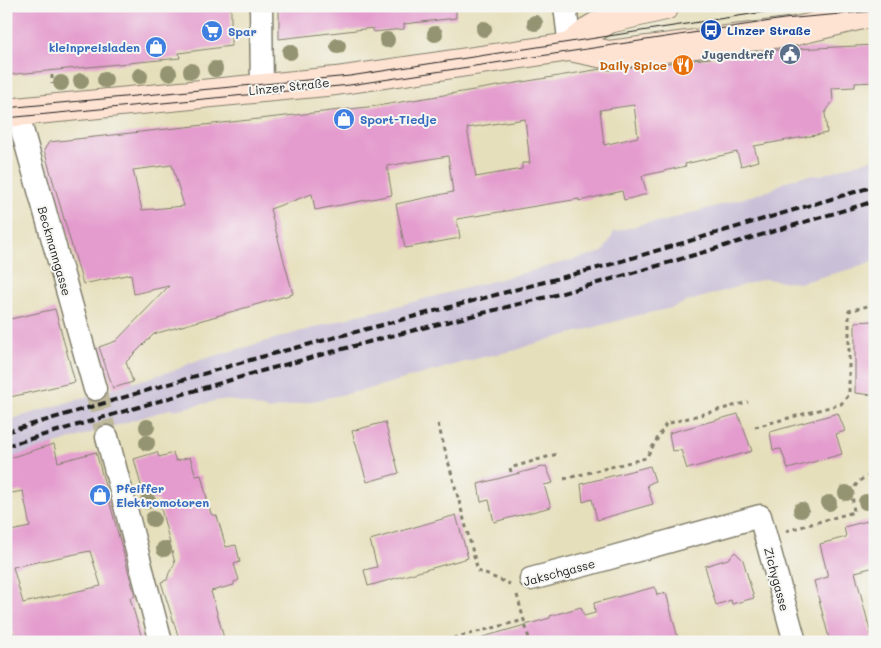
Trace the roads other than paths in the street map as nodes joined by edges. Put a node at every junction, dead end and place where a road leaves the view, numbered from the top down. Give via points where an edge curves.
1 (261, 6) edge
2 (565, 6) edge
3 (665, 6) edge
4 (875, 12) edge
5 (570, 48) junction
6 (262, 90) junction
7 (12, 113) edge
8 (95, 389) tunnel mouth
9 (107, 437) tunnel mouth
10 (763, 526) joint
11 (522, 582) road end
12 (161, 642) edge
13 (795, 642) edge

1 - 6 street
2 - 5 street
3 - 5 main road via 609,19
4 - 5 main road, Linzer Straße via 796,30 609,55
5 - 6 main road, Linzer Straße
6 - 7 main road, Linzer Straße
7 - 8 street, Beckmanngasse
9 - 12 street
10 - 11 street, Jakschgasse via 588,564
10 - 13 street, Zichygasse

